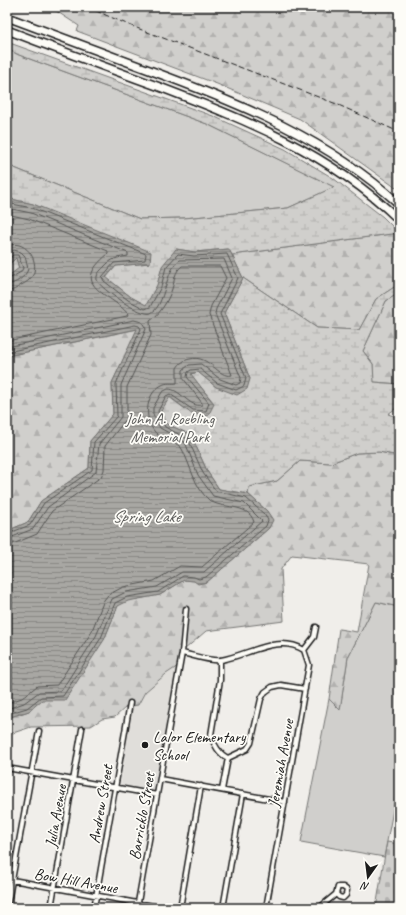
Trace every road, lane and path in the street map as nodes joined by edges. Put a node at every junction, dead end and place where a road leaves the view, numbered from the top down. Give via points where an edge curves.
1 (395, 7) edge
2 (399, 8) edge
3 (7, 17) edge
4 (7, 30) edge
5 (399, 204) edge
6 (399, 220) edge
7 (186, 609) dead end
8 (316, 627) dead end
9 (304, 650) junction
10 (182, 653) junction
11 (220, 660) junction
12 (305, 689) junction
13 (130, 703) dead end
14 (82, 729) dead end
15 (39, 731) dead end
16 (228, 758) junction
17 (7, 768) edge
18 (32, 772) junction
19 (160, 778) junction
20 (73, 780) junction
21 (201, 786) junction
22 (115, 788) junction
23 (222, 790) junction
24 (243, 794) junction
25 (157, 795) junction
26 (285, 802) junction
27 (7, 879) edge
28 (12, 880) junction
29 (54, 888) junction
30 (336, 894) dead end
31 (96, 896) junction
32 (137, 906) edge
33 (7, 908) edge
34 (51, 908) edge
35 (94, 908) edge
36 (164, 908) edge
37 (180, 908) edge
38 (223, 908) edge
39 (266, 908) edge
40 (319, 908) edge

1 - 2 street
3 - 5 highway via 272,119 334,154 365,175
4 - 6 highway via 285,138 344,174
7 - 10 street, Barricklo Street
8 - 9 street via 314,636
9 - 11 street via 291,645 274,644
9 - 12 street, Jeremiah Avenue via 309,666
10 - 11 street
10 - 19 street, Barricklo Street
11 - 16 street via 220,680 211,735 214,744
12 - 16 street via 281,685 265,692 261,699 251,743 247,749
12 - 26 street, Jeremiah Avenue
13 - 22 street, Andrew Street
14 - 20 street, Julia Avenue
15 - 18 street
16 - 23 street
17 - 18 street
18 - 20 street
18 - 28 street
19 - 21 street
19 - 25 street, Barricklo Street
20 - 22 street
20 - 29 street, Julia Avenue
21 - 23 street
21 - 37 street
22 - 25 street
22 - 31 street, Andrew Street
23 - 24 street
24 - 26 street
24 - 38 street
25 - 32 street, Barricklo Street
26 - 39 street, Jeremiah Avenue
27 - 28 street, Bow Hill Avenue
28 - 29 street, Bow Hill Avenue
28 - 33 street
29 - 31 street, Bow Hill Avenue
29 - 34 street, Julia Avenue
30 - 40 street
31 - 32 street, Bow Hill Avenue
31 - 35 street, Andrew Street
32 - 36 street, Bow Hill Avenue

